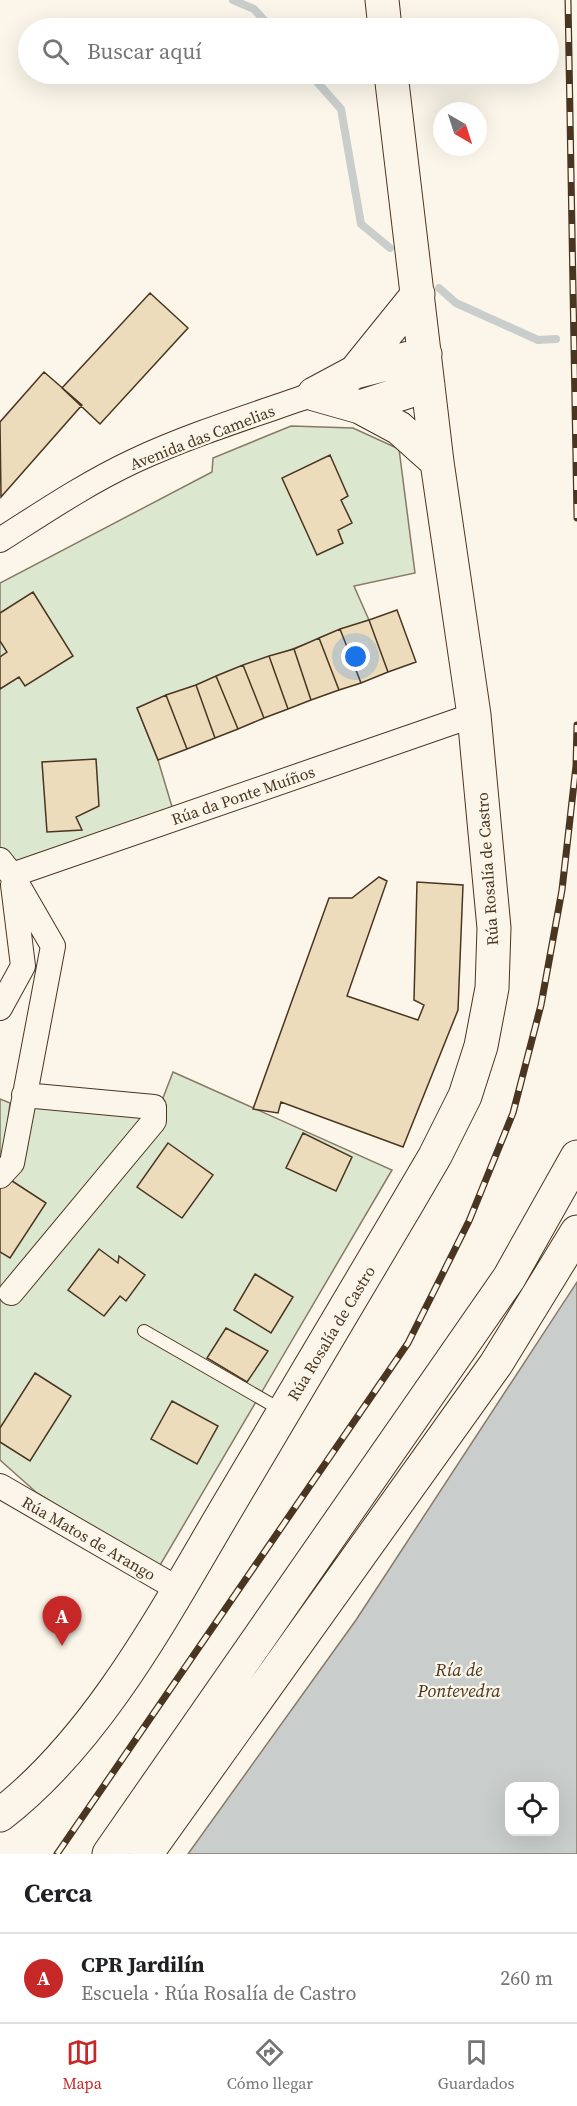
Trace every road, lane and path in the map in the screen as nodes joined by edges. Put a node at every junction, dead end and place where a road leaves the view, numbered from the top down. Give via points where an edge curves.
1 (382, 0) edge
2 (384, 18) edge
3 (392, 84) edge
4 (418, 294) junction
5 (427, 369) junction
6 (355, 372) junction
7 (314, 394) junction
8 (360, 407) junction
9 (437, 462) junction
10 (0, 540) edge
11 (474, 716) junction
12 (6, 868) edge
13 (0, 1008) edge
14 (24, 1095) junction
15 (577, 1157) edge
16 (0, 1176) edge
17 (577, 1232) edge
18 (11, 1293) dead end
19 (144, 1331) dead end
20 (284, 1412) junction
21 (0, 1486) edge
22 (178, 1589) junction
23 (0, 1815) edge
24 (109, 1854) edge
25 (146, 1854) edge

1 - 2 main road
3 - 4 main road, Rúa Rosalía de Castro
4 - 5 main road, Rúa Rosalía de Castro
4 - 6 main road
5 - 6 main road
5 - 8 main road
5 - 9 main road, Rúa Rosalía de Castro
6 - 7 main road
7 - 8 main road
7 - 10 street, Avenida das Camelias via 194,436 134,462
8 - 9 main road via 399,428
9 - 11 main road, Rúa Rosalía de Castro
11 - 12 street, Rúa da Ponte Muíños
11 - 20 main road, Rúa Rosalía de Castro via 494,928 492,988 481,1046 465,1096 435,1156
12 - 13 street via 23,966
12 - 14 street via 53,946
14 - 16 street via 12,1162
14 - 18 street via 154,1107 154,1121
15 - 24 main road via 509,1278
17 - 25 main road via 496,1364
19 - 20 lane, Rúa Rosalía de Castro
20 - 22 main road, Rúa Rosalía de Castro
21 - 22 street, Rúa Matos de Arango
22 - 23 main road, Rúa Rosalía de Castro via 100,1712 60,1760

